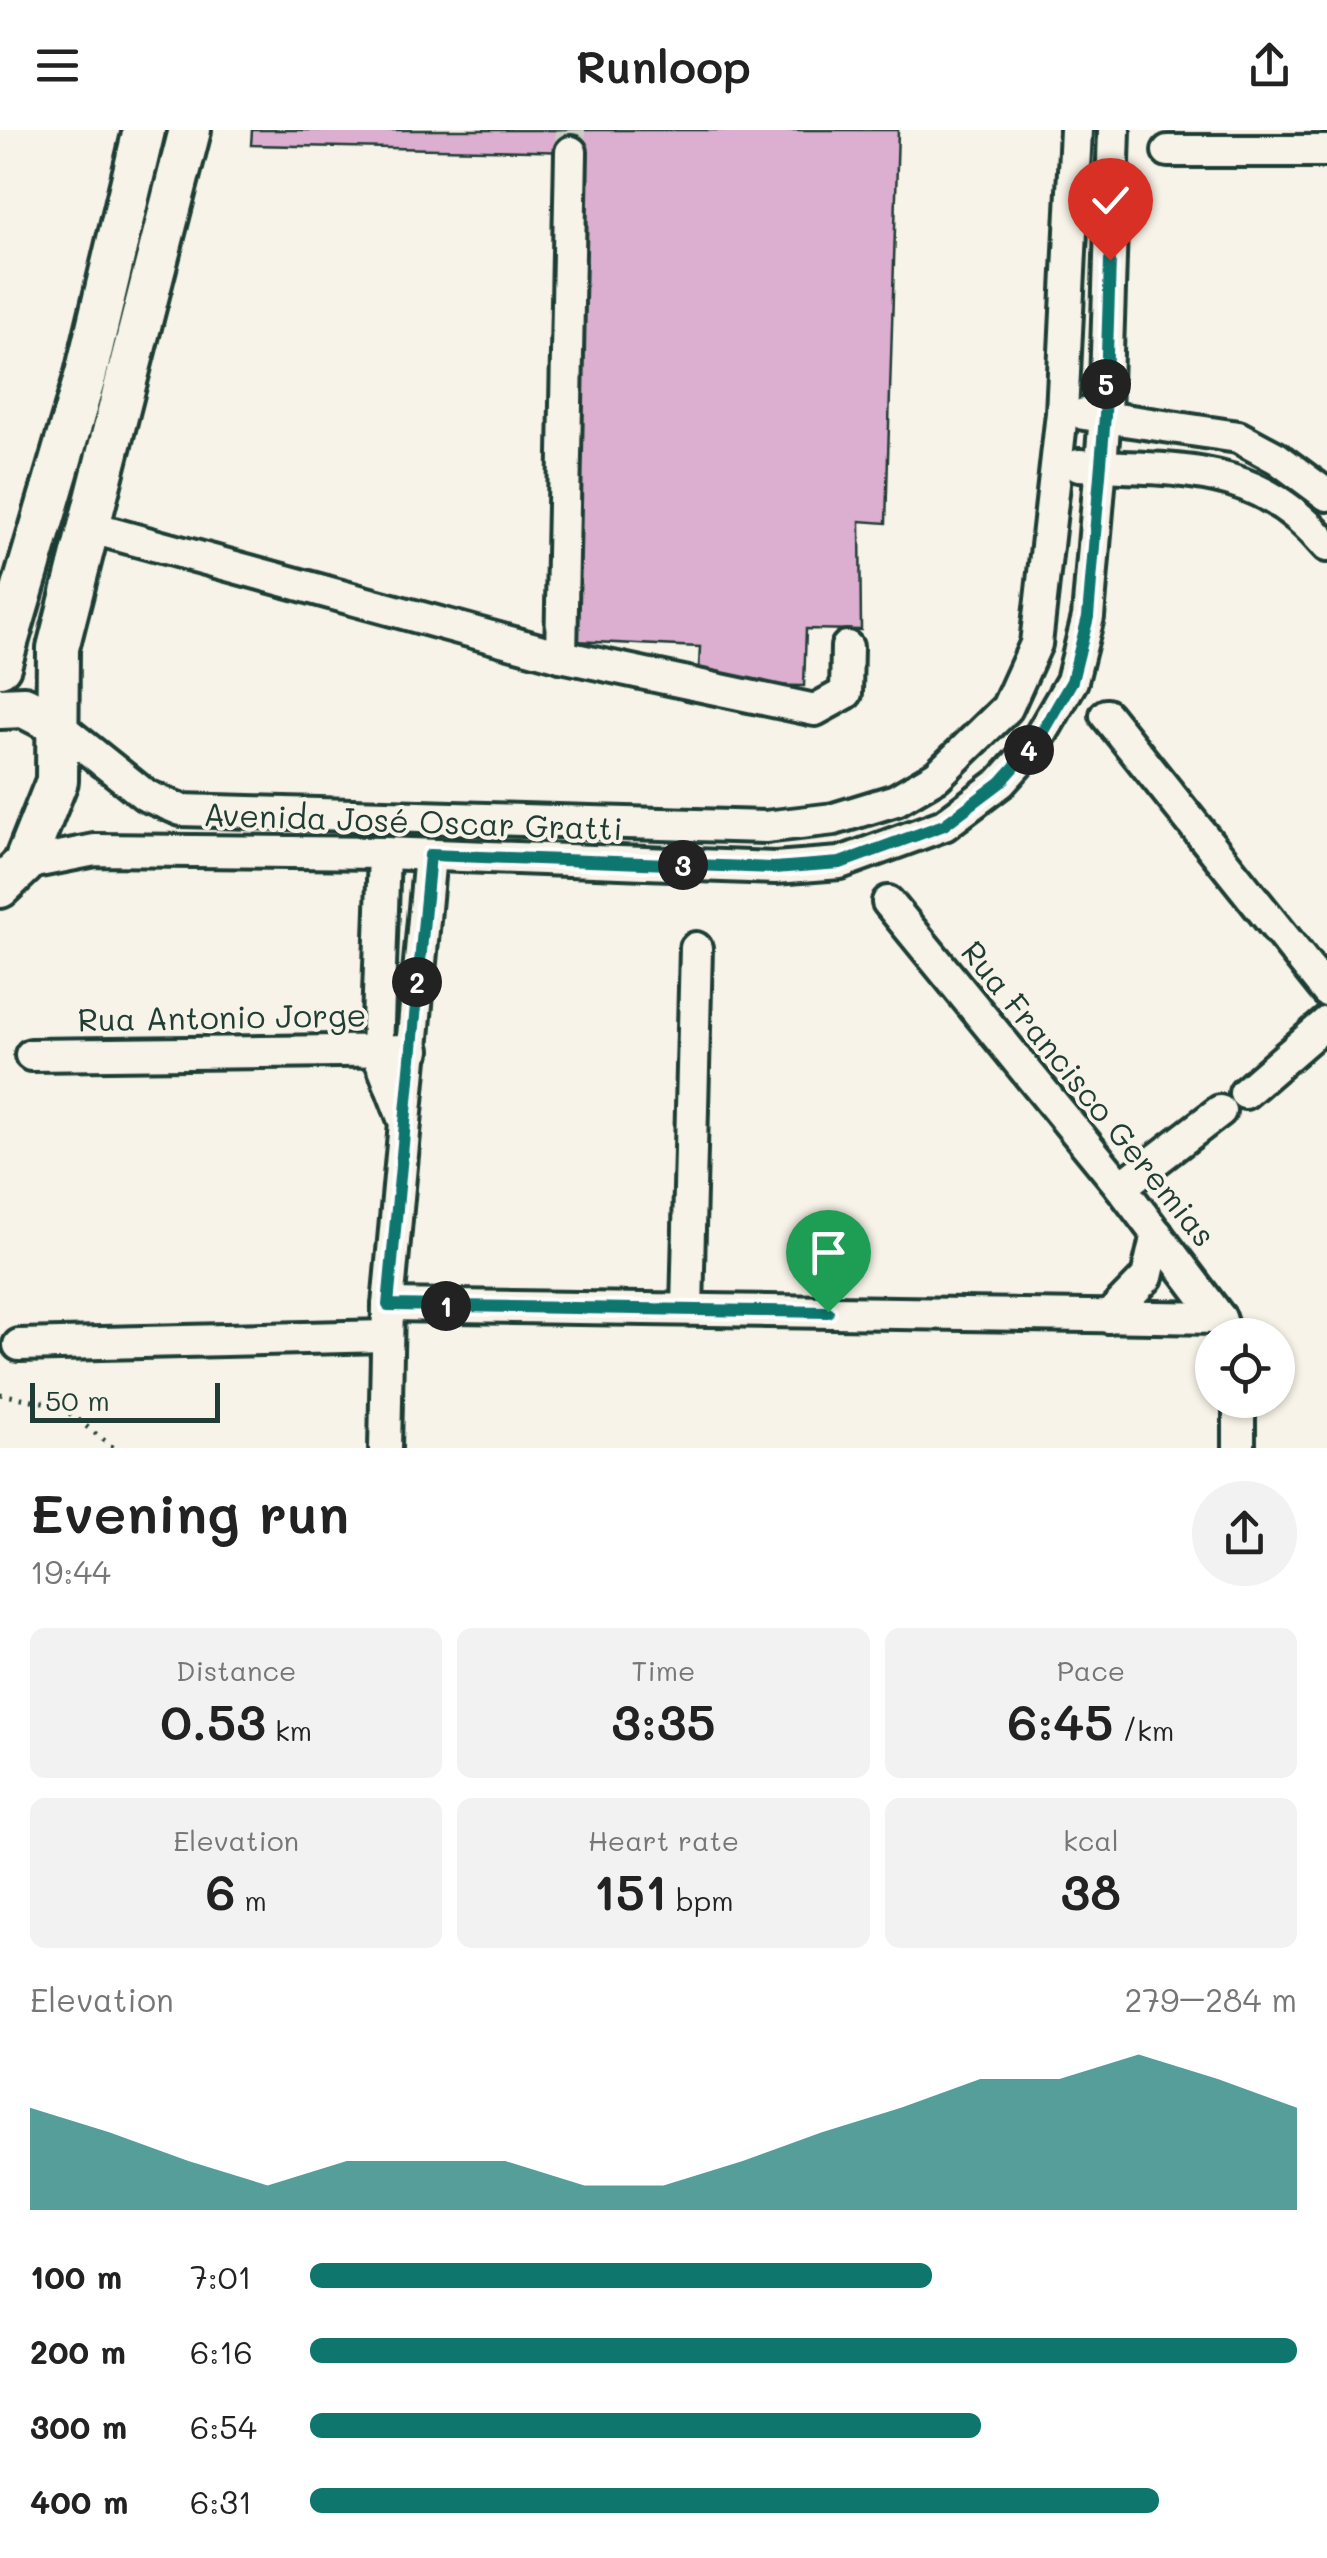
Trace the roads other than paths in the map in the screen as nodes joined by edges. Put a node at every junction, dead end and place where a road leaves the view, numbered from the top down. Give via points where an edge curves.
1 (144, 130) edge
2 (190, 130) edge
3 (1076, 130) edge
4 (1114, 130) edge
5 (1168, 151) dead end
6 (1327, 151) edge
7 (571, 152) tunnel mouth
8 (1062, 412) junction
9 (1105, 416) junction
10 (1056, 463) junction
11 (1100, 466) junction
12 (1327, 495) edge
13 (88, 528) junction
14 (1327, 546) edge
15 (847, 647) dead end
16 (560, 656) junction
17 (0, 666) edge
18 (0, 708) edge
19 (1106, 715) dead end
20 (56, 723) junction
21 (384, 853) junction
22 (430, 855) junction
23 (8, 872) edge
24 (888, 902) dead end
25 (696, 948) dead end
26 (1327, 991) edge
27 (1327, 1022) edge
28 (414, 1050) junction
29 (377, 1052) junction
30 (31, 1055) dead end
31 (404, 1120) junction
32 (1121, 1186) junction
33 (1157, 1234) junction
34 (388, 1305) junction
35 (687, 1309) junction
36 (1108, 1317) junction
37 (1217, 1318) edge
38 (1195, 1324) edge
39 (386, 1336) junction
40 (19, 1345) dead end
41 (1239, 1418) edge
42 (385, 1448) edge
43 (1240, 1448) edge

1 - 17 main road via 86,374
2 - 13 main road
3 - 8 street, Avenida José Oscar Gratti
4 - 9 street, Avenida José Oscar Gratti
5 - 6 street
7 - 16 street
8 - 9 street
8 - 10 street, Avenida José Oscar Gratti
9 - 11 street, Avenida José Oscar Gratti
9 - 12 street via 1238,437
10 - 11 street
10 - 20 street, Avenida José Oscar Gratti via 1036,644 1007,708 936,776 896,800 834,820 766,827 181,810 145,795
11 - 14 street via 1230,476 1303,517
11 - 22 street, Avenida José Oscar Gratti via 1092,592 1072,681 1036,743 944,825 840,863 774,868
13 - 16 street
13 - 20 main road via 58,648
15 - 16 street via 846,693 815,710
18 - 20 main road via 24,707
19 - 26 street
20 - 23 main road via 57,781
21 - 22 street, Avenida José Oscar Gratti
21 - 23 street, Avenida José Oscar Gratti via 95,850
21 - 29 street
22 - 28 street
24 - 32 street, Rua Francisco Geremias
25 - 35 street
27 - 32 street
28 - 29 street, Rua Antonio Jorge
28 - 31 street
29 - 30 street, Rua Antonio Jorge
29 - 31 street
31 - 34 street
32 - 33 street, Rua Francisco Geremias
33 - 36 street via 1147,1277
33 - 37 street, Rua Francisco Geremias
34 - 35 street
34 - 39 street
35 - 36 street
36 - 38 street
39 - 40 street
39 - 42 street
41 - 43 street

